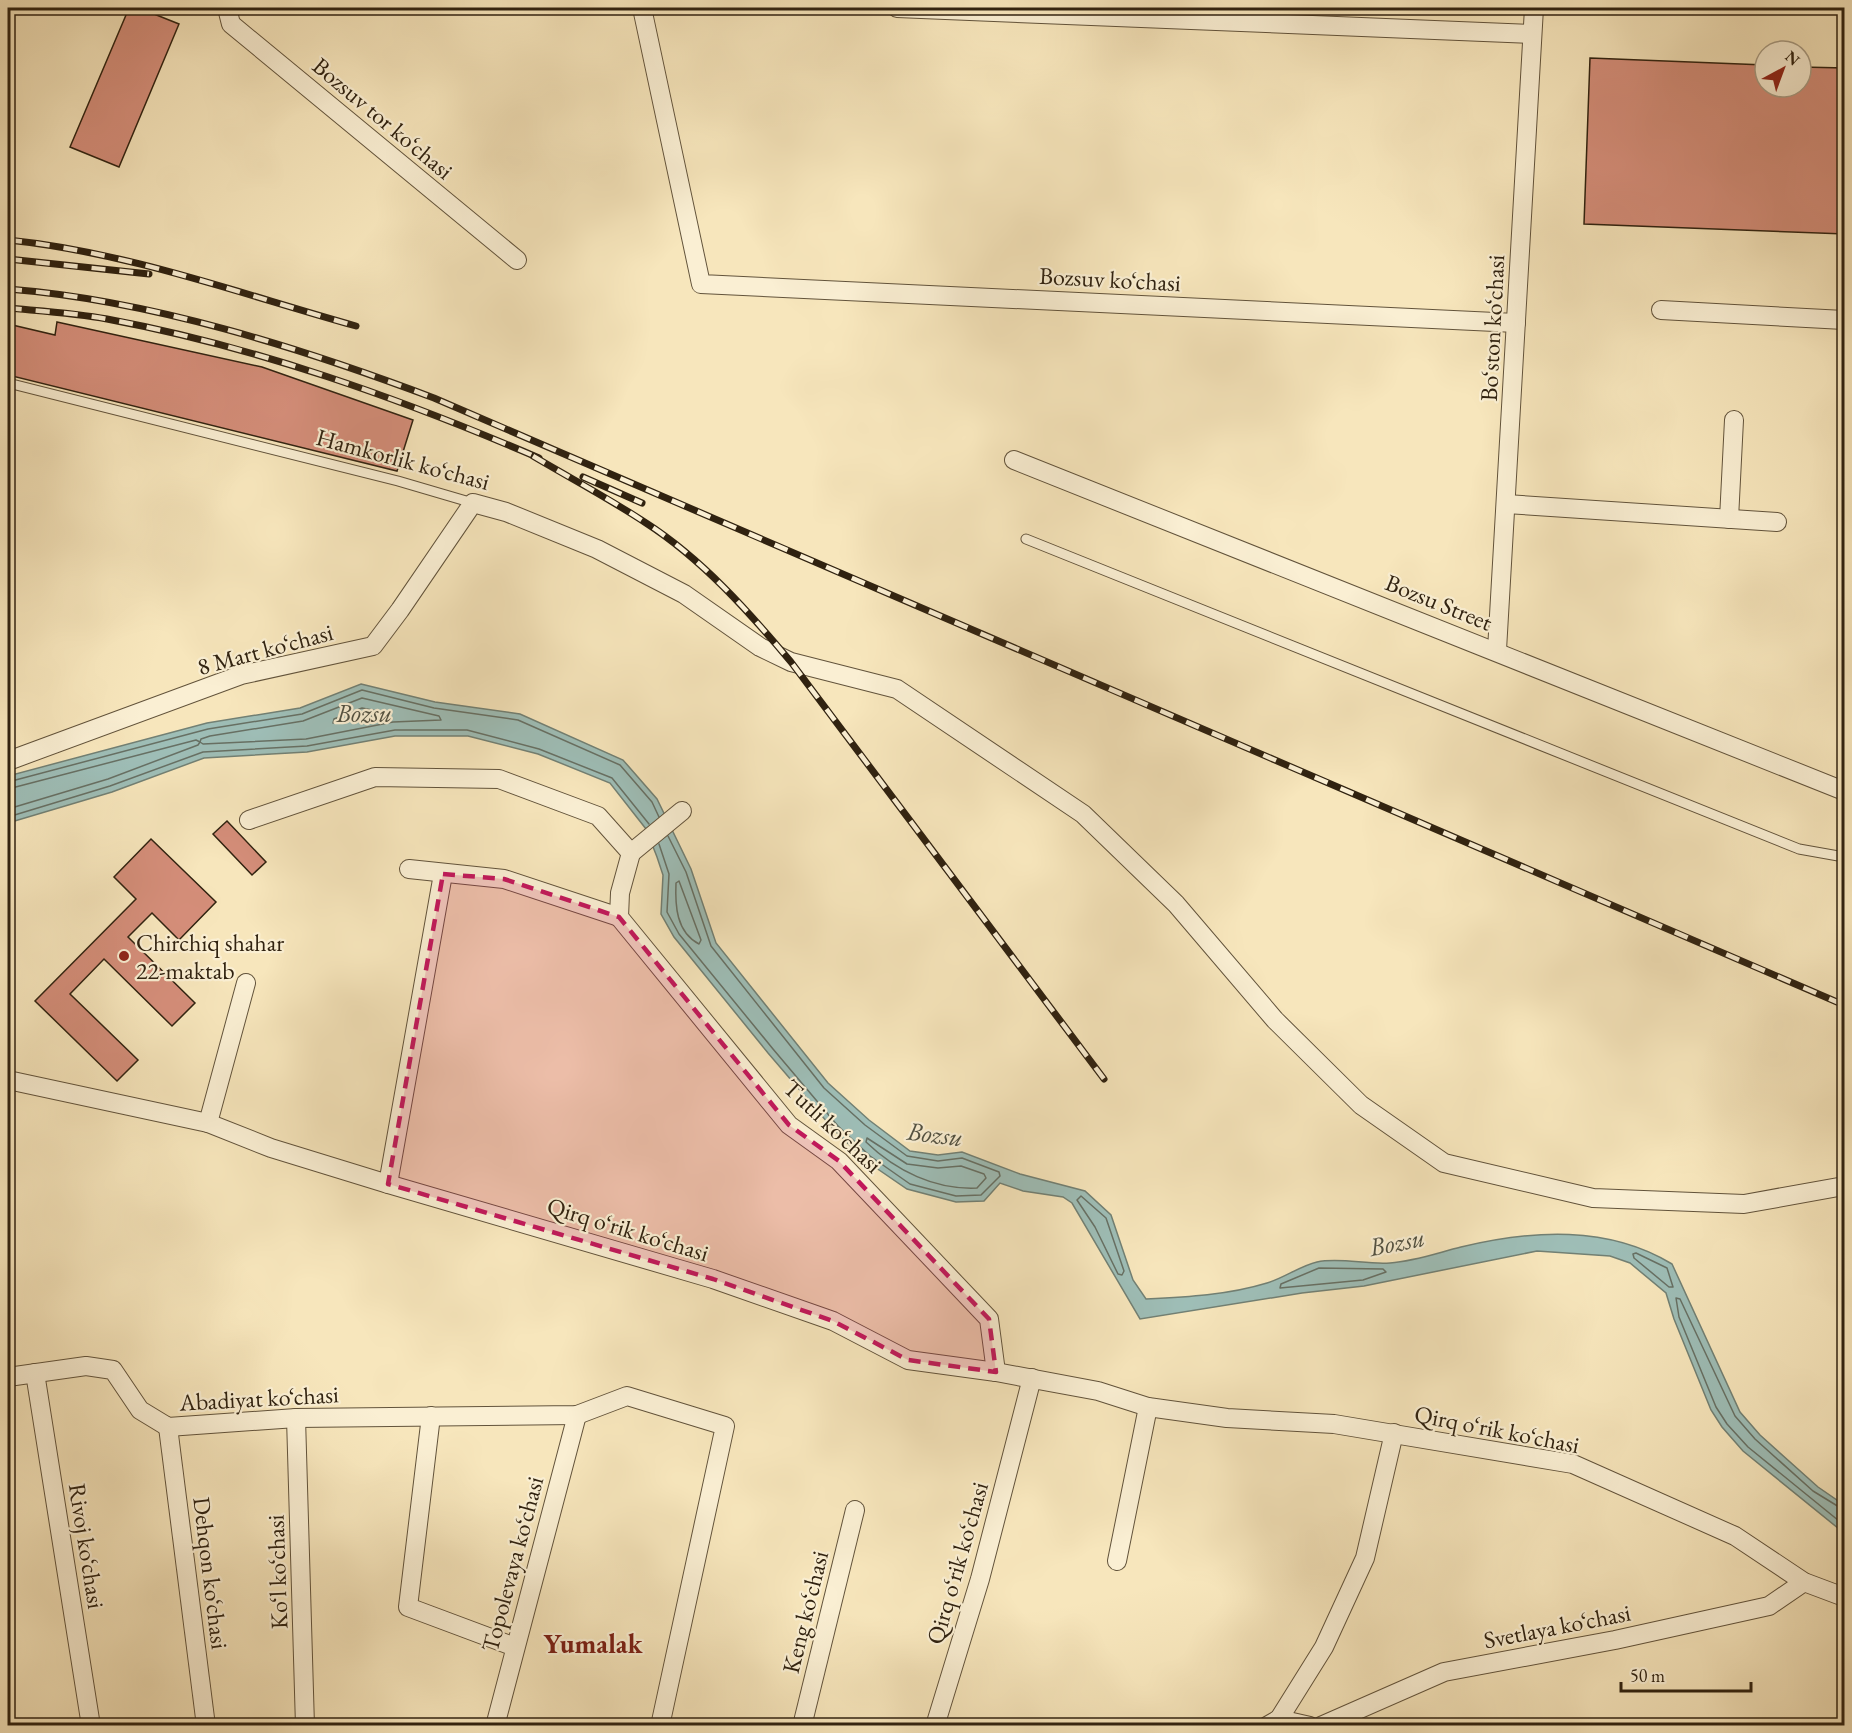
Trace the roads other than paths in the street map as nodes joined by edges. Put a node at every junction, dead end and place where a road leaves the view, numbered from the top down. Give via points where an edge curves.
1 (227, 8) edge
2 (642, 8) edge
3 (897, 8) edge
4 (1534, 8) edge
5 (1209, 15) edge
6 (1532, 34) junction
7 (517, 260) dead end
8 (1661, 310) dead end
9 (1845, 321) edge
10 (1516, 323) junction
11 (8, 383) edge
12 (1734, 420) dead end
13 (1014, 460) dead end
14 (473, 503) junction
15 (1506, 504) junction
16 (1729, 519) junction
17 (1777, 522) dead end
18 (1026, 539) dead end
19 (1497, 650) junction
20 (8, 761) edge
21 (1845, 791) edge
22 (682, 811) dead end
23 (249, 820) dead end
24 (631, 854) junction
25 (1845, 857) edge
26 (409, 869) dead end
27 (442, 874) junction
28 (619, 917) junction
29 (246, 983) dead end
30 (8, 1080) edge
31 (208, 1123) junction
32 (388, 1184) junction
33 (1845, 1186) edge
34 (996, 1372) junction
35 (35, 1373) junction
36 (8, 1377) edge
37 (1032, 1378) junction
38 (1148, 1407) junction
39 (577, 1415) junction
40 (431, 1416) junction
41 (296, 1418) junction
42 (168, 1427) junction
43 (1394, 1434) junction
44 (855, 1510) dead end
45 (1117, 1562) dead end
46 (1804, 1582) junction
47 (1845, 1598) edge
48 (514, 1647) junction
49 (1273, 1722) edge
50 (91, 1725) edge
51 (206, 1725) edge
52 (305, 1725) edge
53 (495, 1725) edge
54 (660, 1725) edge
55 (802, 1725) edge
56 (935, 1725) edge
57 (1310, 1725) edge
58 (1321, 1725) edge

1 - 7 street, Bozsuv tor ko‘chasi via 231,24
2 - 10 street, Bozsuv ko‘chasi via 701,284
3 - 5 street
4 - 6 street, Bo‘ston ko‘chasi
5 - 6 street
6 - 10 street, Bo‘ston ko‘chasi
8 - 9 street
10 - 15 street, Bo‘ston ko‘chasi
11 - 14 lane, Hamkorlik ko‘chasi
12 - 16 street
13 - 19 street, Bozsu Street
14 - 20 street, 8 Mart ko‘chasi via 373,646 241,675
14 - 33 street, Hamkorlik ko‘chasi via 506,512 597,549 684,594 759,647 791,662 897,689 1083,814 1176,904 1275,1020 1361,1105 1444,1163 1593,1198 1744,1204
15 - 16 street
15 - 19 street, Bo‘ston ko‘chasi
16 - 17 street
18 - 25 lane via 1799,849
19 - 21 street, Bozsu Street
22 - 24 street
23 - 24 street via 375,777 499,779 598,816
24 - 28 street via 620,892
26 - 27 street
27 - 28 street via 504,879
27 - 32 street
28 - 34 street, Tutli ko‘chasi via 789,1125 839,1161 989,1319
29 - 31 street
30 - 31 street, Qirq o‘rik ko‘chasi
31 - 32 street, Qirq o‘rik ko‘chasi via 271,1148
32 - 34 street, Qirq o‘rik ko‘chasi via 713,1279 833,1321 908,1360
34 - 37 street, Qirq o‘rik ko‘chasi
35 - 36 street, Abadiyat ko‘chasi
35 - 42 street, Abadiyat ko‘chasi via 86,1366 113,1370 140,1410
35 - 50 street, Rivoj ko‘chasi
37 - 38 street, Qirq o‘rik ko‘chasi via 1098,1391
37 - 56 street, Qirq o‘rik ko‘chasi via 980,1579
38 - 43 street, Qirq o‘rik ko‘chasi via 1227,1418 1335,1424
38 - 45 street
39 - 40 street, Abadiyat ko‘chasi
39 - 48 street, Topolevaya ko‘chasi
39 - 54 street, Abadiyat ko‘chasi via 627,1396 725,1426
40 - 41 street, Abadiyat ko‘chasi
40 - 48 street via 408,1607
41 - 42 street, Abadiyat ko‘chasi
41 - 52 street, Ko‘l ko‘chasi
42 - 51 street, Dehqon ko‘chasi
43 - 46 street, Qirq o‘rik ko‘chasi via 1573,1464 1735,1536
43 - 49 street via 1365,1558 1324,1647
44 - 55 street, Keng ko‘chasi
46 - 47 street, Qirq o‘rik ko‘chasi
46 - 58 street, Svetlaya ko‘chasi via 1769,1606 1444,1672
48 - 53 street, Topolevaya ko‘chasi
49 - 57 street

